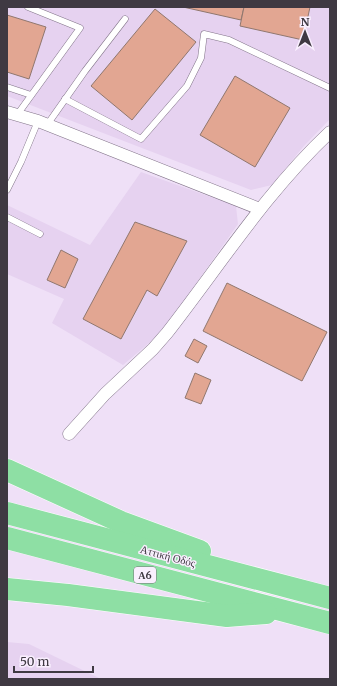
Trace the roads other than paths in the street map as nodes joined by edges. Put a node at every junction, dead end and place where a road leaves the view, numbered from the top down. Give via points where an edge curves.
1 (28, 7) edge
2 (125, 19) dead end
3 (7, 87) edge
4 (330, 88) edge
5 (31, 95) junction
6 (65, 100) junction
7 (12, 114) edge
8 (42, 123) junction
9 (330, 132) edge
10 (7, 190) edge
11 (260, 209) junction
12 (7, 217) edge
13 (40, 234) dead end
14 (70, 434) dead end
15 (7, 470) edge
16 (7, 513) edge
17 (7, 538) edge
18 (245, 576) junction
19 (7, 589) edge
20 (330, 598) edge
21 (283, 611) junction
22 (328, 623) edge

1 - 5 lane via 80,28
2 - 6 lane
3 - 5 lane
4 - 6 lane via 229,40 204,34 201,58 187,86 141,139
5 - 7 lane
6 - 8 lane
7 - 8 street
8 - 10 lane
8 - 11 street
9 - 11 street via 300,162
11 - 14 street via 167,333 105,394
12 - 13 lane
15 - 18 highway via 121,522 204,552
16 - 18 highway, Αττική Οδός / Α6
17 - 21 highway, Α6
18 - 20 highway, Αττική Οδός / Α6
19 - 21 highway via 227,616
21 - 22 highway, Α6

